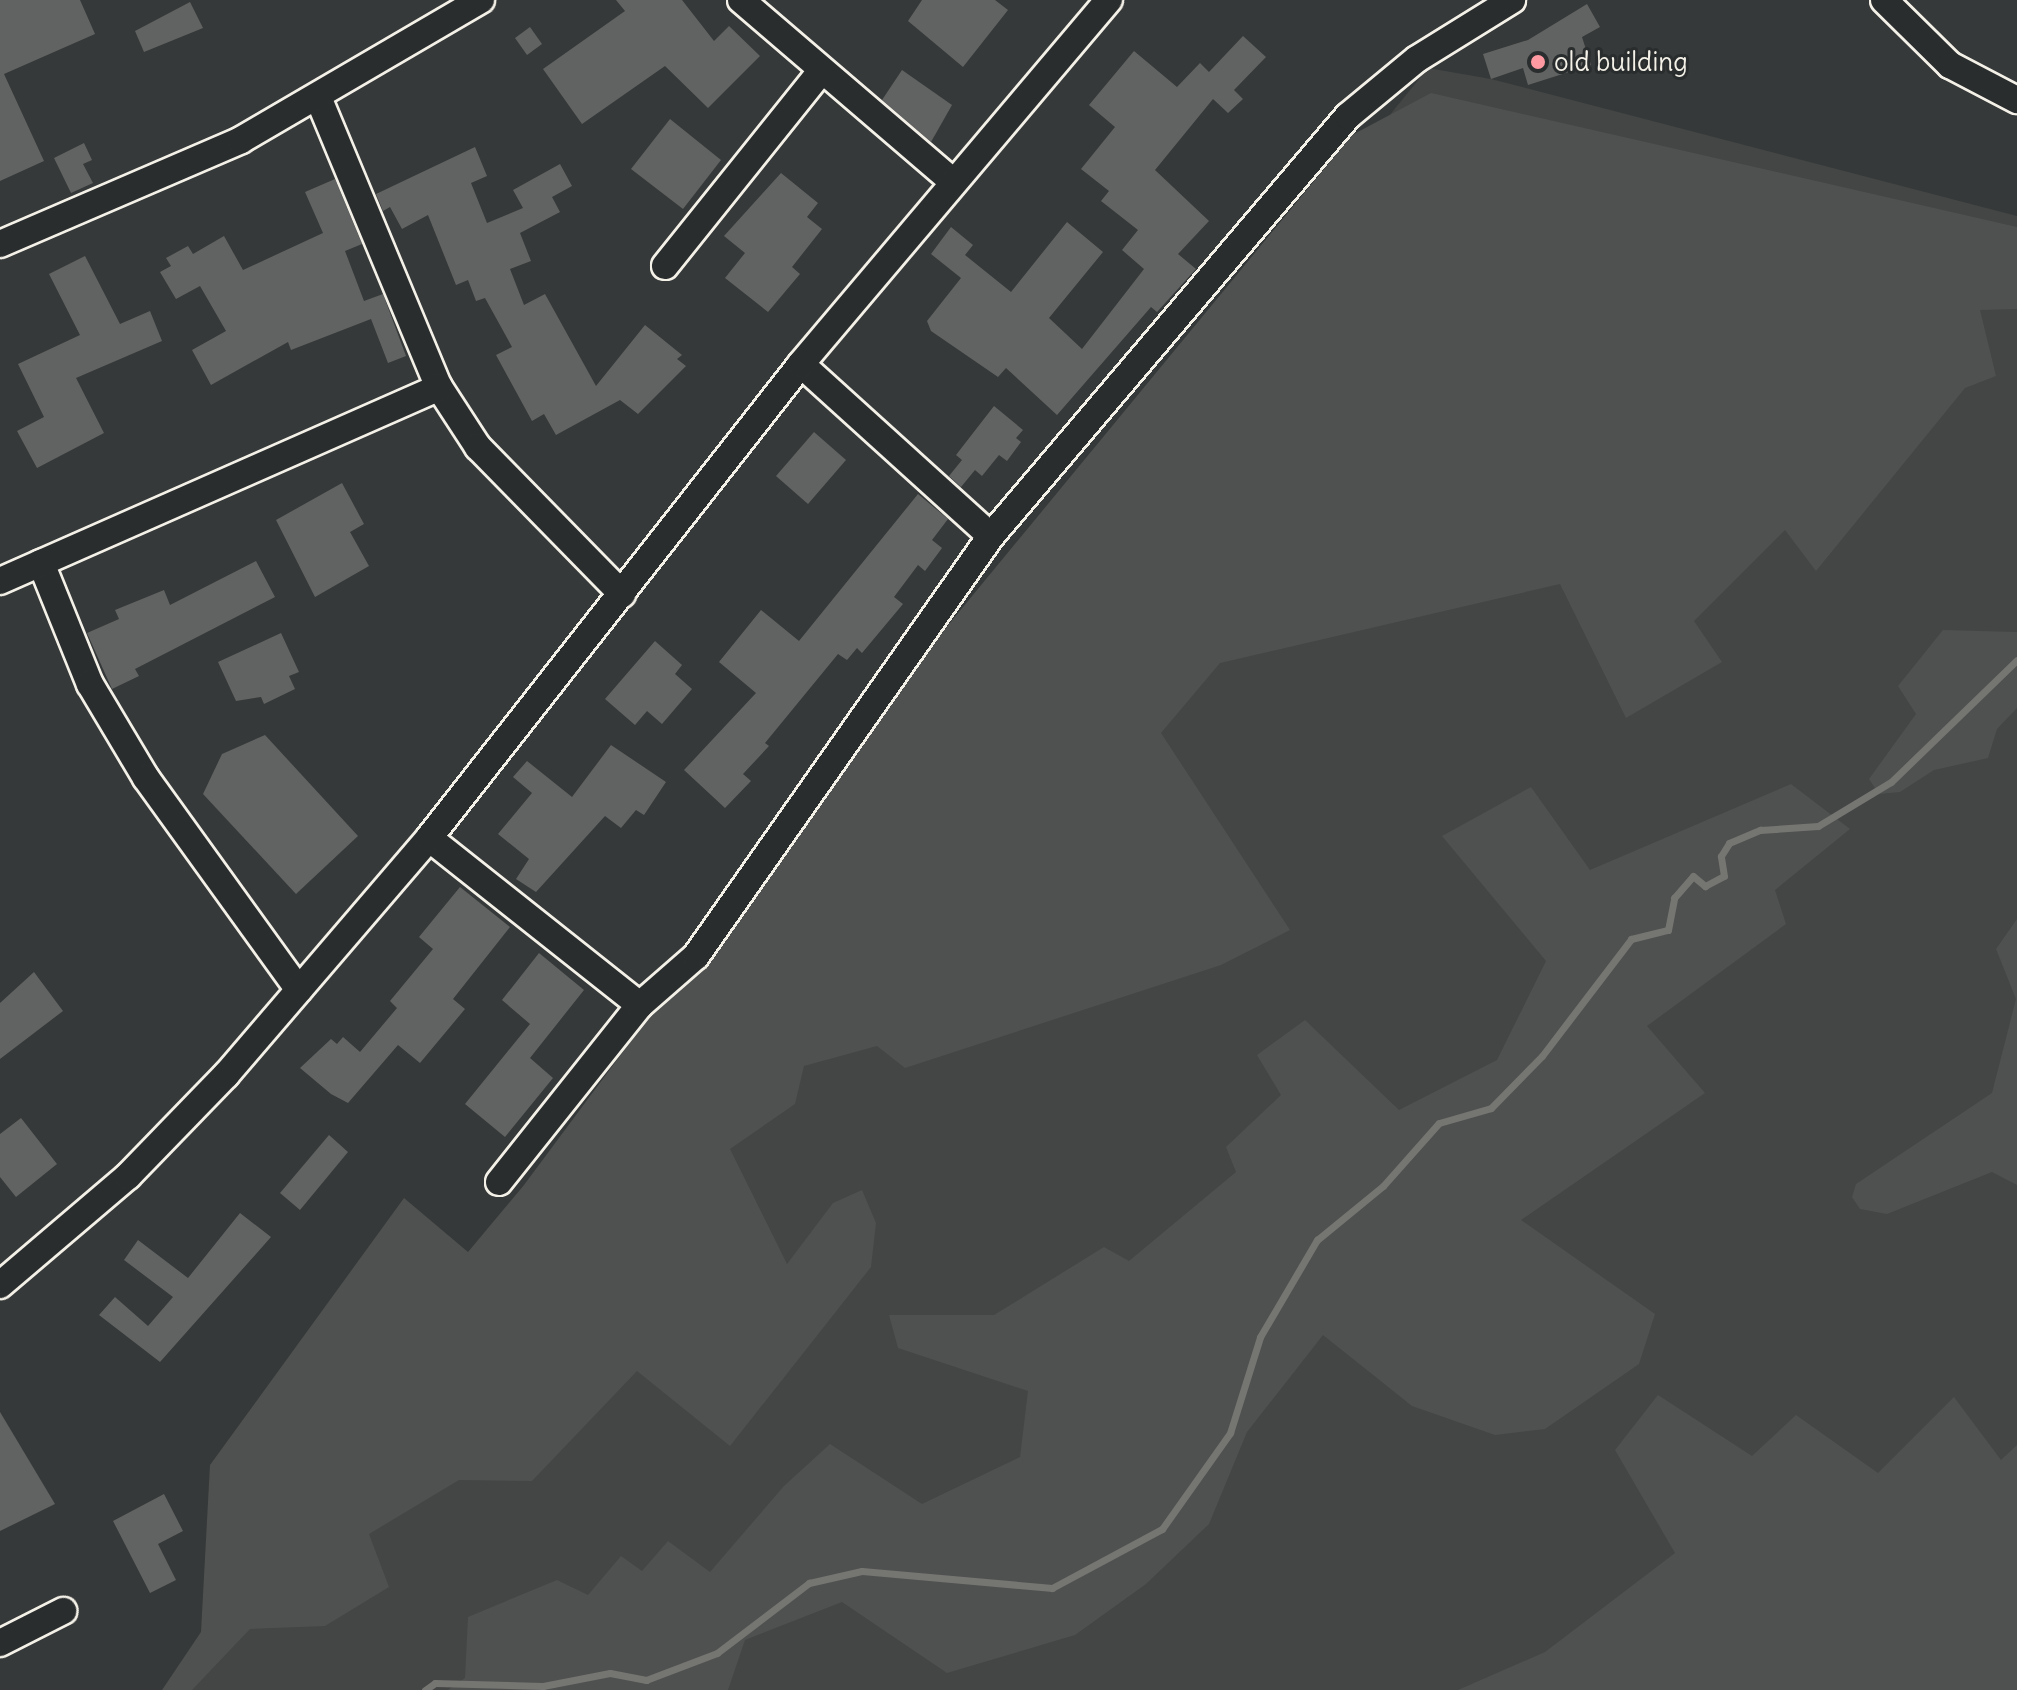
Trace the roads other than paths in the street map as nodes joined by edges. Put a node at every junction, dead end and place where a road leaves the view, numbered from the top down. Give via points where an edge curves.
1 (481, 0) edge
2 (741, 0) edge
3 (1109, 0) edge
4 (1512, 0) edge
5 (1884, 0) edge
6 (821, 71) junction
7 (318, 97) junction
8 (2017, 100) edge
9 (953, 182) junction
10 (0, 244) edge
11 (665, 266) dead end
12 (801, 364) junction
13 (439, 387) junction
14 (991, 536) junction
15 (41, 563) junction
16 (0, 581) edge
17 (622, 594) junction
18 (429, 838) junction
19 (299, 990) junction
20 (640, 1005) junction
21 (499, 1182) dead end
22 (0, 1285) edge
23 (63, 1611) dead end
24 (0, 1643) edge

1 - 7 street
2 - 6 street
3 - 9 street
4 - 14 street via 1417,59 1348,116
5 - 8 street via 1950,65
6 - 9 street
6 - 11 street
7 - 10 street via 157,179
7 - 13 street
9 - 12 street
12 - 14 street
12 - 17 street
13 - 15 street
13 - 17 street via 478,447
14 - 20 street via 696,956
15 - 16 street
15 - 19 street via 90,684 138,765
17 - 18 street
18 - 19 street
18 - 20 street
19 - 22 street via 128,1176
20 - 21 street
23 - 24 street

